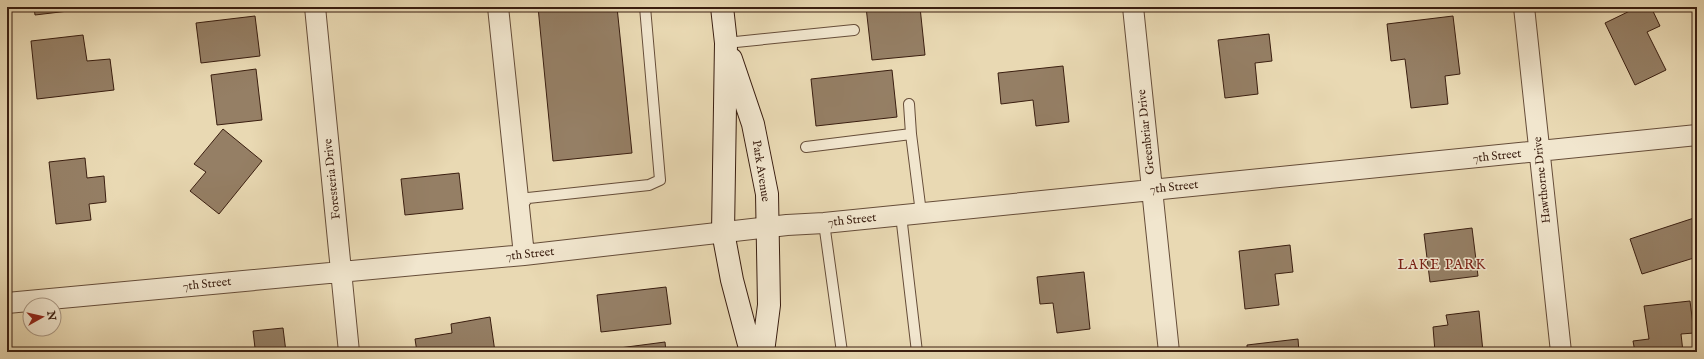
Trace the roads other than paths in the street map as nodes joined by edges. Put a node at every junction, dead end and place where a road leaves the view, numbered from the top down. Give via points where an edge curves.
1 (315, 7) edge
2 (498, 7) edge
3 (645, 7) edge
4 (722, 7) edge
5 (1133, 7) edge
6 (1524, 7) edge
7 (854, 30) dead end
8 (726, 43) junction
9 (909, 104) dead end
10 (911, 134) junction
11 (1697, 135) edge
12 (806, 147) dead end
13 (1539, 151) junction
14 (1152, 189) junction
15 (519, 210) junction
16 (921, 212) junction
17 (901, 215) junction
18 (824, 223) junction
19 (767, 228) junction
20 (723, 232) junction
21 (524, 255) junction
22 (342, 271) junction
23 (7, 303) edge
24 (349, 352) edge
25 (751, 352) edge
26 (763, 352) edge
27 (842, 352) edge
28 (917, 352) edge
29 (1169, 352) edge
30 (1561, 352) edge

1 - 22 street, Foresteria Drive
2 - 15 street
3 - 15 lane via 660,180 649,186 528,198
4 - 8 street, Park Avenue
5 - 14 street, Greenbriar Drive
6 - 13 street, Hawthorne Drive
7 - 8 lane
8 - 19 street, Park Avenue via 753,124 767,194
8 - 20 street, Park Avenue
9 - 10 lane
10 - 12 lane
10 - 16 lane
11 - 13 street, 7th Street
13 - 14 street, 7th Street
13 - 30 street, Hawthorne Drive
14 - 16 street, 7th Street
14 - 29 street, Greenbriar Drive
15 - 21 street
16 - 17 street, 7th Street
17 - 18 street, 7th Street
17 - 28 lane
18 - 19 street, 7th Street
18 - 27 lane
19 - 20 street, 7th Street
19 - 26 street, Park Avenue via 769,305
20 - 21 street, 7th Street
20 - 25 street, Park Avenue via 732,280
21 - 22 street, 7th Street
22 - 23 street, 7th Street
22 - 24 street, Foresteria Drive

